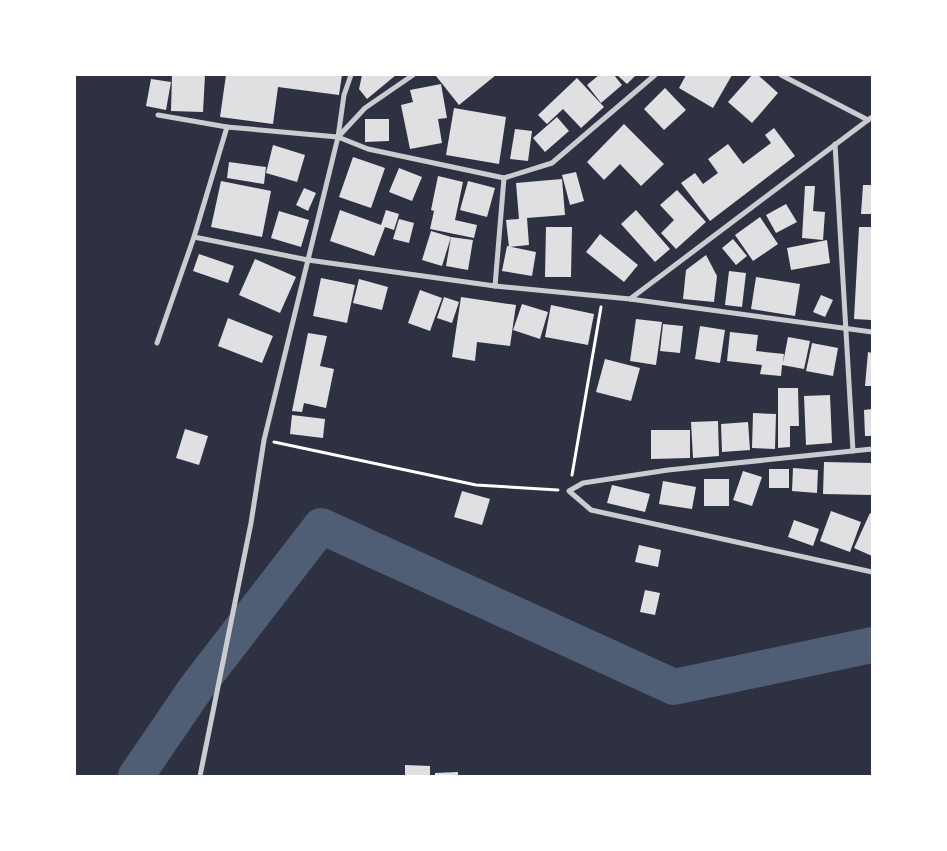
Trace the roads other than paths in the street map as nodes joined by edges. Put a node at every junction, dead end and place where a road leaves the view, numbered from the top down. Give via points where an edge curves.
1 (351, 75) edge
2 (413, 75) edge
3 (655, 75) edge
4 (781, 75) edge
5 (158, 115) dead end
6 (870, 118) edge
7 (227, 127) junction
8 (338, 137) junction
9 (835, 144) junction
10 (504, 178) junction
11 (194, 237) junction
12 (308, 260) junction
13 (495, 286) junction
14 (630, 299) junction
15 (846, 328) junction
16 (872, 332) edge
17 (157, 342) dead end
18 (872, 449) edge
19 (853, 451) junction
20 (872, 572) edge
21 (200, 776) edge

1 - 8 street via 344,95
2 - 8 street via 365,108
3 - 10 street via 552,163
4 - 6 street
5 - 7 street
6 - 9 street
7 - 8 street
7 - 11 street
8 - 10 street via 368,149
8 - 12 street
9 - 14 street
9 - 15 street
10 - 13 street
11 - 12 street
11 - 17 street
12 - 13 street
12 - 21 street via 264,440 251,523
13 - 14 street
14 - 15 street
15 - 16 street
15 - 19 street
18 - 19 street
19 - 20 street via 668,470 582,483 569,491 591,510

